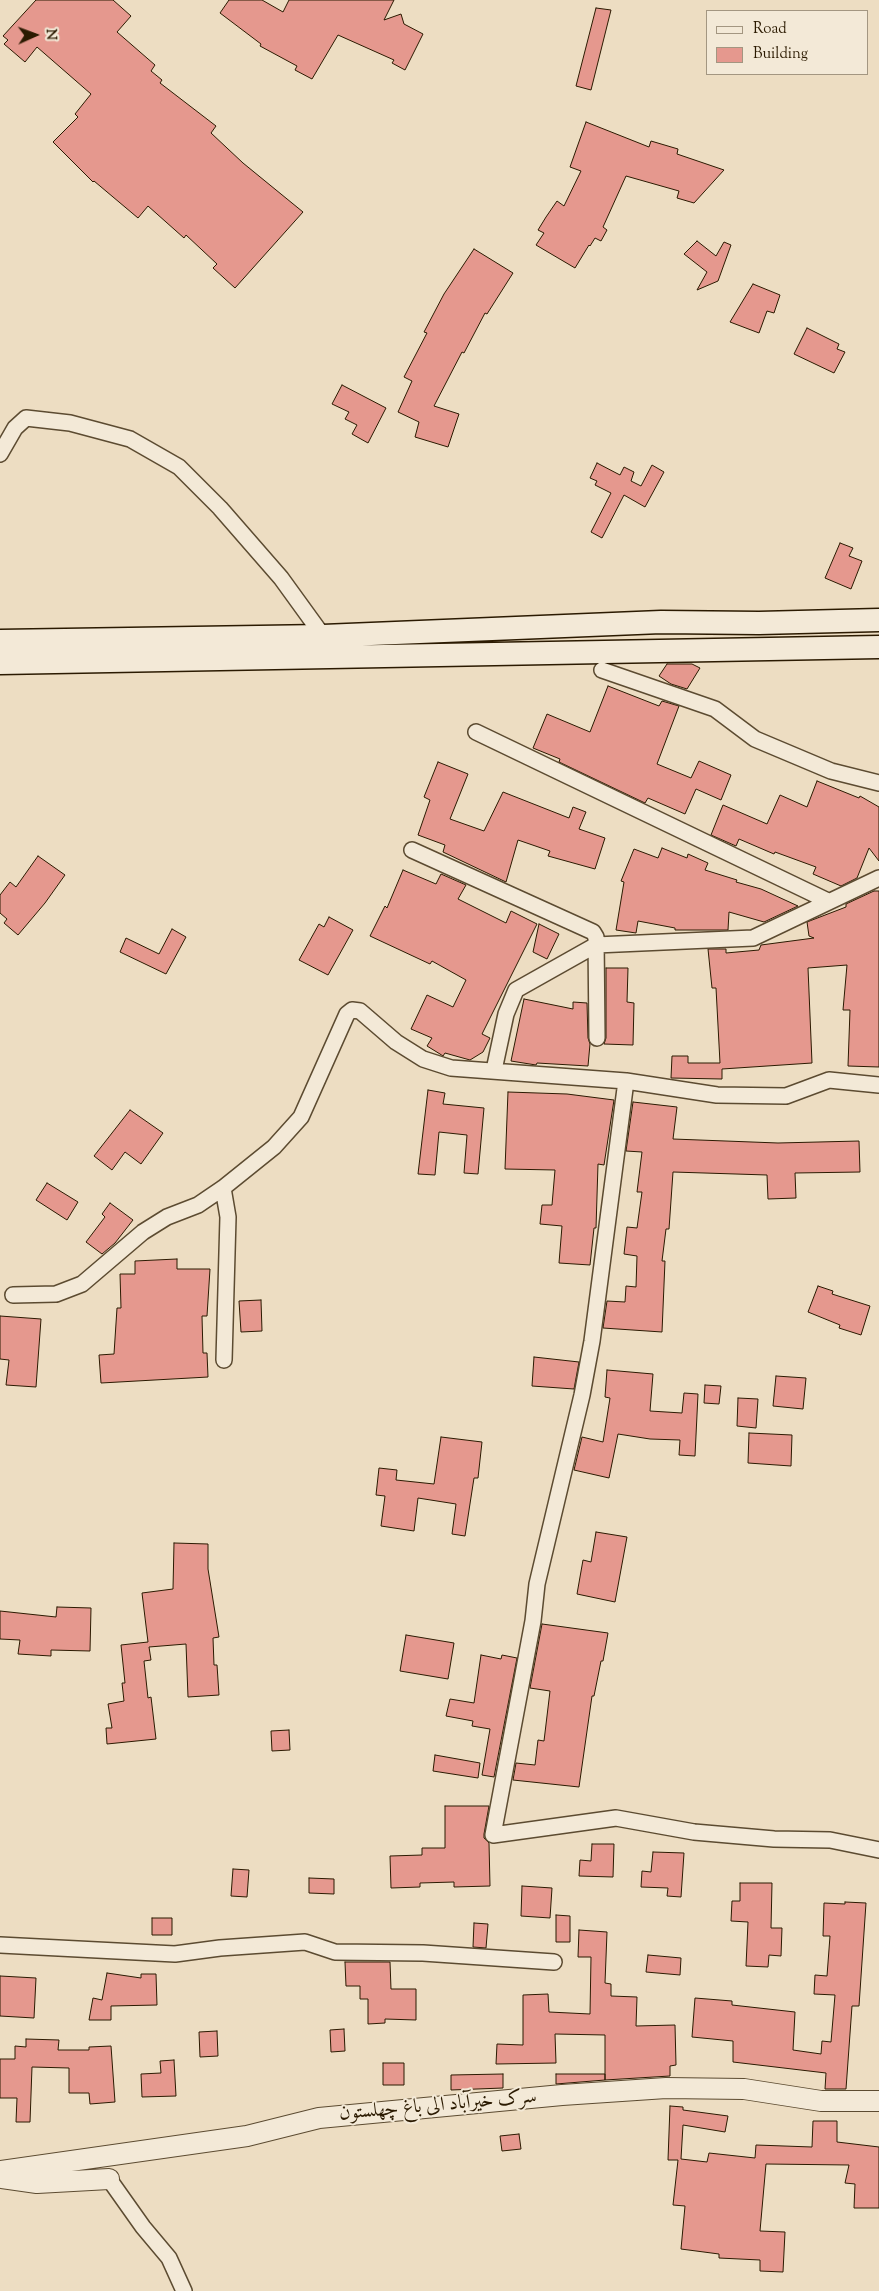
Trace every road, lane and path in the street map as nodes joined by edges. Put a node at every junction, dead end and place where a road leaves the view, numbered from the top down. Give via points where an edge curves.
1 (0, 454) edge
2 (879, 620) edge
3 (323, 636) junction
4 (0, 642) edge
5 (879, 647) edge
6 (0, 663) edge
7 (602, 670) dead end
8 (476, 732) dead end
9 (879, 783) edge
10 (412, 850) dead end
11 (879, 878) edge
12 (828, 901) junction
13 (596, 945) junction
14 (596, 1038) dead end
15 (494, 1070) junction
16 (626, 1081) junction
17 (879, 1085) edge
18 (223, 1188) junction
19 (13, 1295) dead end
20 (224, 1360) dead end
21 (879, 1850) edge
22 (0, 1945) edge
23 (554, 1962) dead end
24 (879, 2101) edge
25 (0, 2171) edge
26 (0, 2178) edge
27 (109, 2179) joint
28 (184, 2291) edge

1 - 3 street via 26,418 70,423 130,439 179,468 220,508 281,578
2 - 3 main road via 661,622
3 - 4 main road
5 - 6 main road
7 - 9 street via 715,709 755,738 831,770
8 - 12 street
10 - 13 street via 589,929 596,937
11 - 12 street
12 - 13 street via 753,938
13 - 14 street
13 - 15 street via 516,990 506,1014
15 - 16 street
15 - 18 street via 451,1068 423,1059 396,1042 360,1011 352,1010 301,1117 274,1146
16 - 17 street via 717,1095 786,1096 829,1080
16 - 21 street via 592,1341 537,1584 493,1835 616,1818 694,1832 830,1840
18 - 19 street via 198,1205 167,1217 143,1232 82,1284 56,1294
18 - 20 street via 228,1217
22 - 23 street via 175,1954 305,1942 335,1952 423,1953
24 - 25 street, سرک خیرآباد الی باغ چهلستون via 821,2101 744,2089 676,2088 562,2095 319,2118 248,2136
26 - 27 street via 37,2182
27 - 28 street via 142,2227 169,2258

